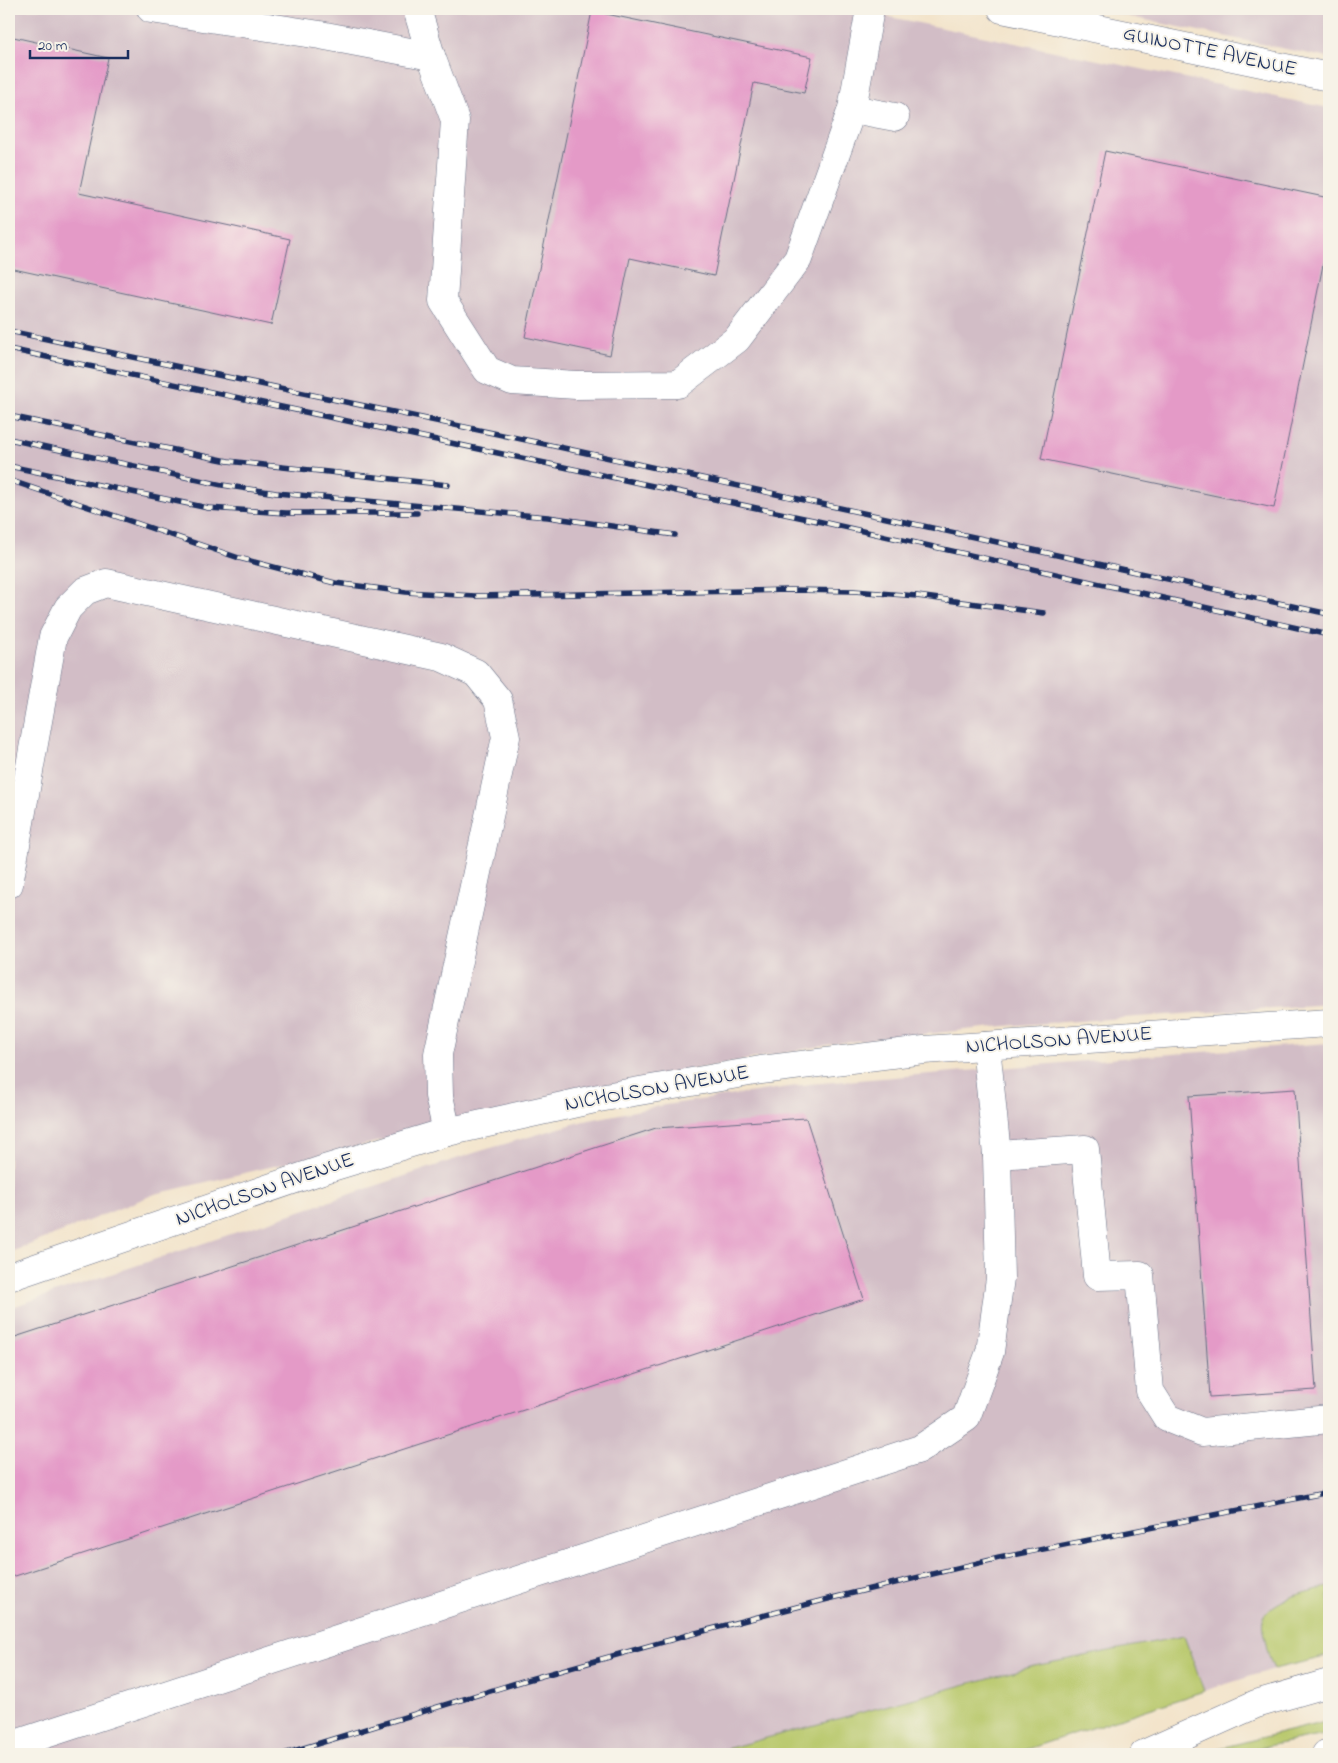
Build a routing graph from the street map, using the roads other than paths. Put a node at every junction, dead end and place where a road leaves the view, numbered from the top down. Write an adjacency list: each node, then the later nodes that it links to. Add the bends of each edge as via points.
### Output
1 (151, 9): 5 (street)
2 (417, 9): 5 (street)
3 (870, 9): 7 (street)
4 (1002, 9): 6 (street, GUINOTTE AVENUE)
5 (430, 56): 7 (street, via 456,120 443,301 487,370 512,381 576,385 678,384 737,338 798,259)
6 (1329, 77)
7 (852, 109): 8 (street)
8 (895, 117)
9 (9, 884): 12 (street, via 53,637 68,608 85,591 106,583 441,657 476,673 498,700 506,737 438,1054 440,1096)
10 (1329, 1023): 11 (street, NICHOLSON AVENUE)
11 (986, 1046): 12 (street, NICHOLSON AVENUE, via 924,1050 761,1070 599,1098); 13 (street)
12 (447, 1132): 14 (street, NICHOLSON AVENUE, via 324,1169)
13 (997, 1155): 15 (street, via 1085,1149 1097,1276 1140,1275 1150,1391 1167,1418 1202,1432); 17 (street, via 1000,1278 990,1352 966,1418 920,1449)
14 (9, 1277)
15 (1329, 1419)
16 (1329, 1684): 18 (street, via 1256,1704)
17 (9, 1746)
18 (1144, 1754)

